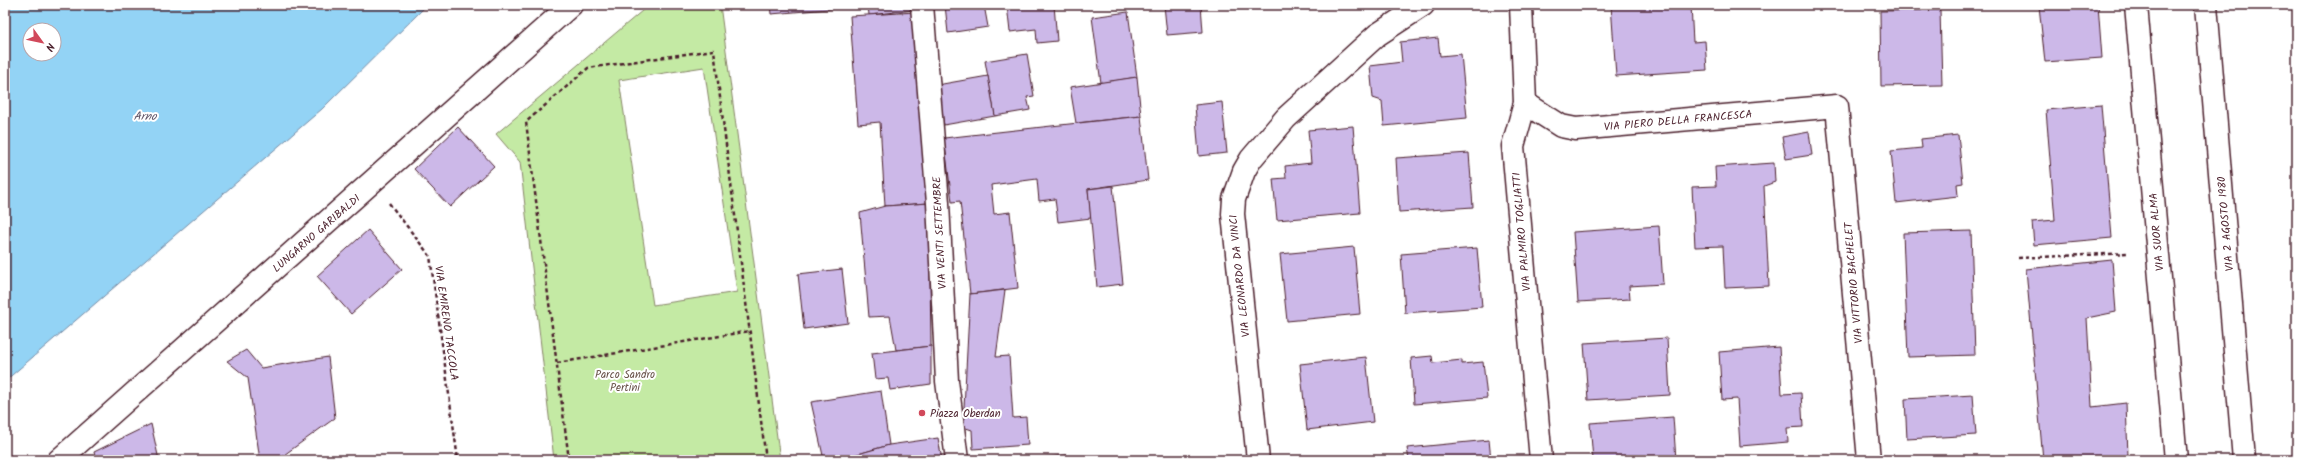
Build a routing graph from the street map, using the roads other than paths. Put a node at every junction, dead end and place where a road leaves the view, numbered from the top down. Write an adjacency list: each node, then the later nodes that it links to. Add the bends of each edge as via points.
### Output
1 (571, 5): 9 (street, LUNGARNO GARIBALDI)
2 (922, 5): 12 (street, VIA VENTI SETTEMBRE, via 938,203 947,381)
3 (1423, 5): 13 (street, VIA LEONARDO DA VINCI, via 1377,35 1286,118 1251,159 1239,184 1233,214)
4 (1521, 5): 7 (street, VIA PALMIRO TOGLIATTI)
5 (2136, 5): 16 (street, VIA SUOR ALMA)
6 (2206, 5): 10 (street, VIA 2 AGOSTO 1980)
7 (1525, 103): 8 (street, VIA PIERO DELLA FRANCESCA, via 1561,126 1576,129); 14 (street, VIA PALMIRO TOGLIATTI, via 1513,146)
8 (1837, 106): 15 (street, VIA VITTORIO BACHELET)
9 (79, 452): 11 (street, LUNGARNO GARIBALDI)
10 (2246, 455)
11 (59, 460)
12 (957, 460)
13 (1258, 460)
14 (1542, 460)
15 (1869, 460)
16 (2176, 460)

